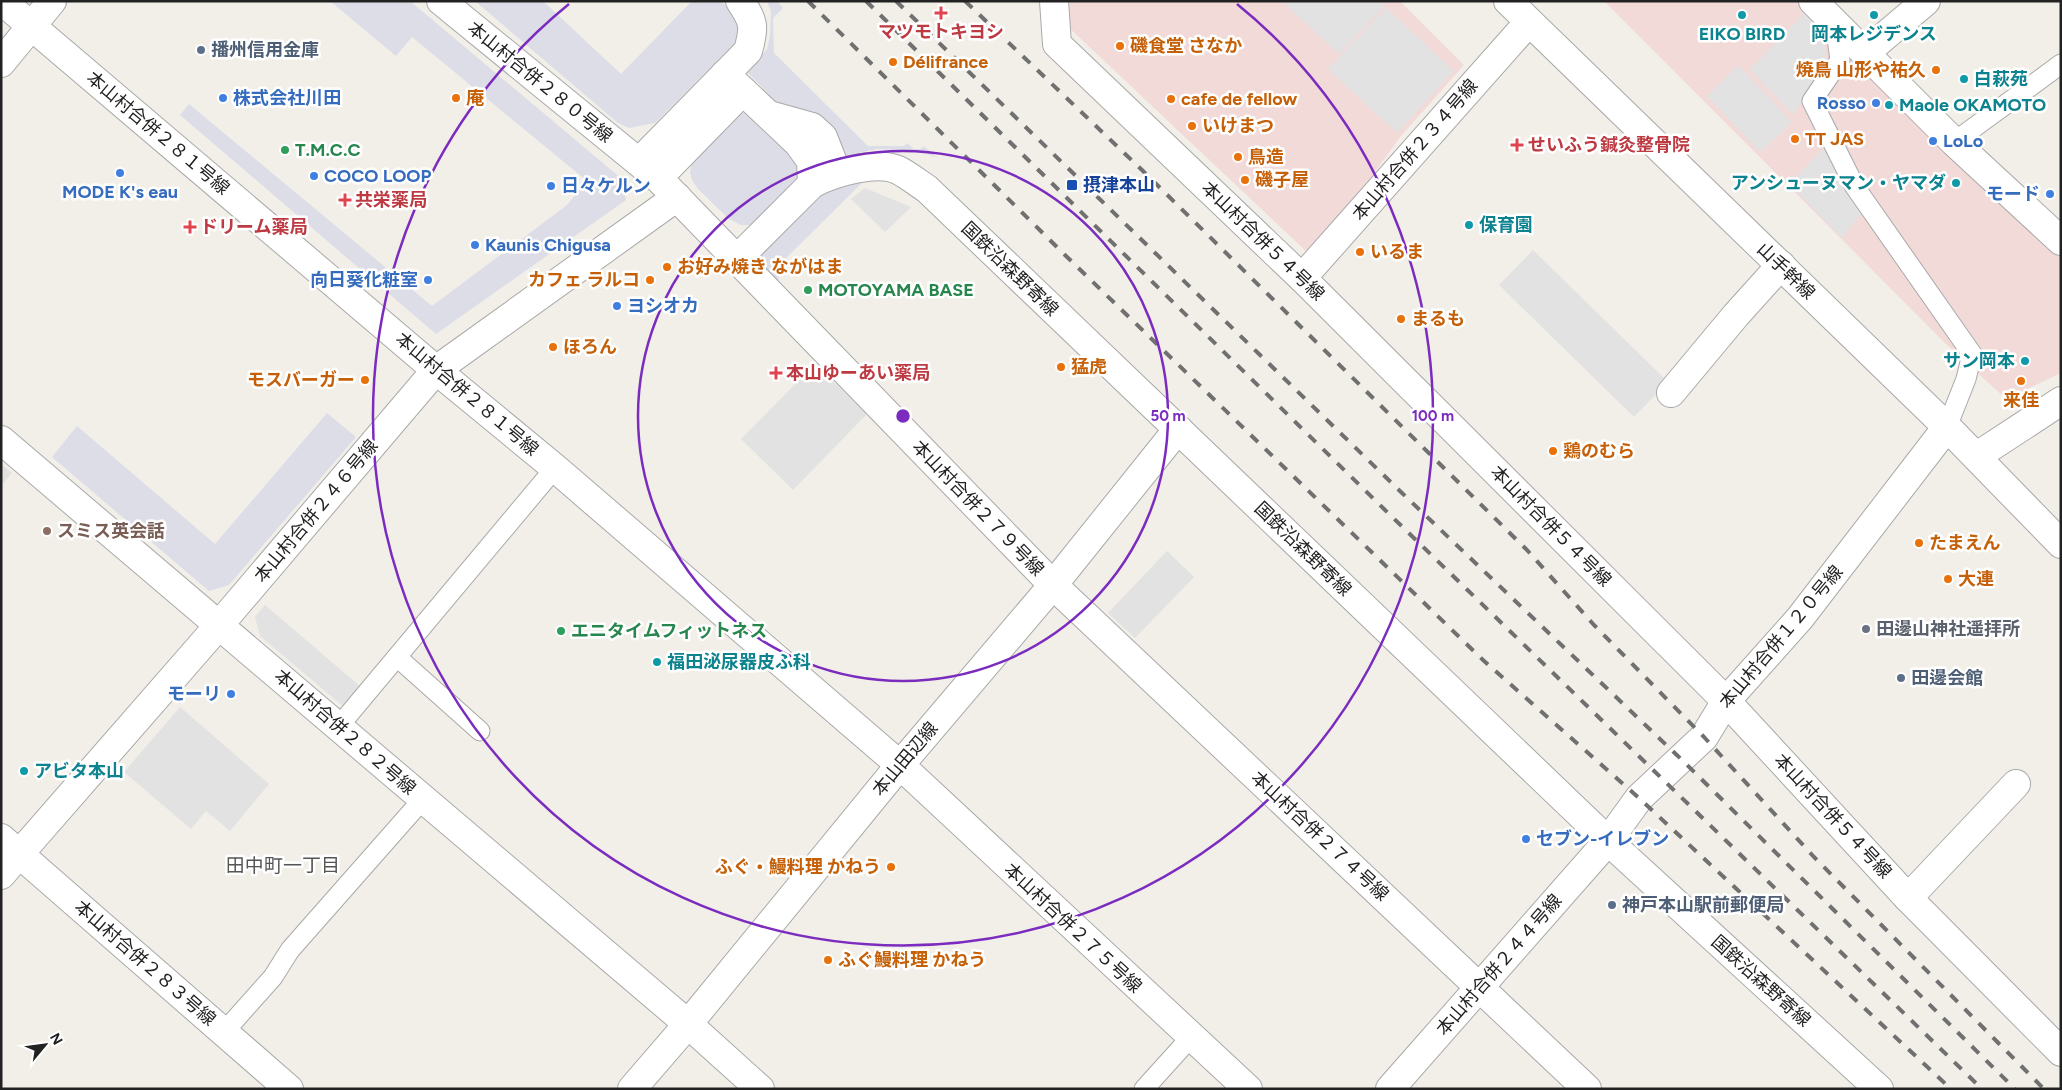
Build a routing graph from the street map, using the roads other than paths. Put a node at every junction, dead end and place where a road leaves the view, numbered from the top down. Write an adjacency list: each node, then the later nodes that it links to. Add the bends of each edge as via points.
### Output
1 (2, 1): 10 (street, 本山村合併２８１号線)
2 (52, 1): 10 (street)
3 (441, 1): 17 (street, 本山村合併２８０号線)
4 (740, 1): 14 (street, via 752,18 753,35)
5 (1054, 1): 24 (street, 本山村合併５４号線, via 1057,44)
6 (1508, 1): 9 (street, 山手幹線)
7 (1812, 1): 11 (street, via 1835,24)
8 (1926, 1): 11 (street)
9 (1528, 22): 23 (street, 山手幹線); 24 (street, 本山村合併２３４号線)
10 (32, 26): 12 (street); 25 (street, 本山村合併２８１号線)
11 (1852, 57): 16 (street); 28 (lane, via 1812,101 1855,187 1972,354)
12 (1, 63)
13 (2061, 64): 16 (lane)
14 (730, 80): 15 (street); 17 (street)
15 (768, 115): 18 (street, via 812,127 823,137); 19 (street, via 798,143 811,161)
16 (1954, 142): 21 (street)
17 (649, 170): 20 (street, 本山村合併２８０号線)
18 (837, 173): 19 (street, 国鉄沿森野寄線); 29 (street, 国鉄沿森野寄線, via 876,167 897,170 927,189)
19 (812, 184): 22 (street)
20 (677, 198): 22 (street, 本山村合併２７９号線); 25 (street, 本山村合併２４６号線)
21 (2061, 241)
22 (736, 260): 34 (street, 本山村合併２７９号線)
23 (1780, 265): 26 (street); 28 (street, 山手幹線)
24 (1302, 278): 37 (street, 本山村合併５４号線)
25 (436, 370): 32 (street, 本山村合併２８１号線); 35 (street, 本山村合併２４６号線)
26 (1672, 393)
27 (2061, 401): 31 (street)
28 (1947, 427): 31 (street, 山手幹線); 37 (street, 本山村合併１２０号線, via 1800,618)
29 (1178, 429): 34 (street, 本山田辺線); 43 (street, 国鉄沿森野寄線)
30 (1, 440): 35 (street, 本山村合併２８２号線)
31 (1977, 456): 33 (street, 山手幹線)
32 (556, 468): 36 (lane); 40 (street, 本山村合併２８１号線)
33 (2061, 544)
34 (1053, 585): 40 (street, 本山田辺線); 47 (street, 本山村合併２７４号線)
35 (220, 624): 38 (street, 本山村合併２８２号線); 44 (street, 本山村合併２４６号線)
36 (397, 657): 38 (lane); 39 (lane)
37 (1726, 701): 43 (street, 本山村合併１２０号線, via 1704,737 1639,798); 46 (street, 本山村合併５４号線)
38 (339, 726): 42 (street, 本山村合併２８２号線)
39 (480, 731)
40 (900, 766): 48 (street, 本山田辺線); 50 (street, 本山村合併２７５号線)
41 (2016, 784): 46 (street)
42 (423, 798): 48 (street, 本山村合併２８２号線); 49 (lane, via 290,950 273,977)
43 (1608, 841): 47 (street, 本山村合併２４４号線); 59 (street, 国鉄沿森野寄線)
44 (10, 846): 45 (street, 本山村合併２４６号線); 49 (street, 本山村合併２８３号線)
45 (1, 875)
46 (1908, 898): 51 (street, 本山村合併５４号線)
47 (1480, 986): 57 (street, 本山村合併２４４号線); 58 (street, 本山村合併２７４号線)
48 (688, 1024): 53 (street, 本山田辺線); 54 (street, 本山村合併２８２号線)
49 (224, 1032): 52 (street, 本山村合併２８３号線)
50 (1191, 1037): 55 (lane); 56 (street, 本山村合併２７５号線)
51 (2061, 1052)
52 (289, 1089)
53 (632, 1089)
54 (760, 1089)
55 (1144, 1089)
56 (1248, 1089)
57 (1390, 1089)
58 (1587, 1089)
59 (1879, 1089)

